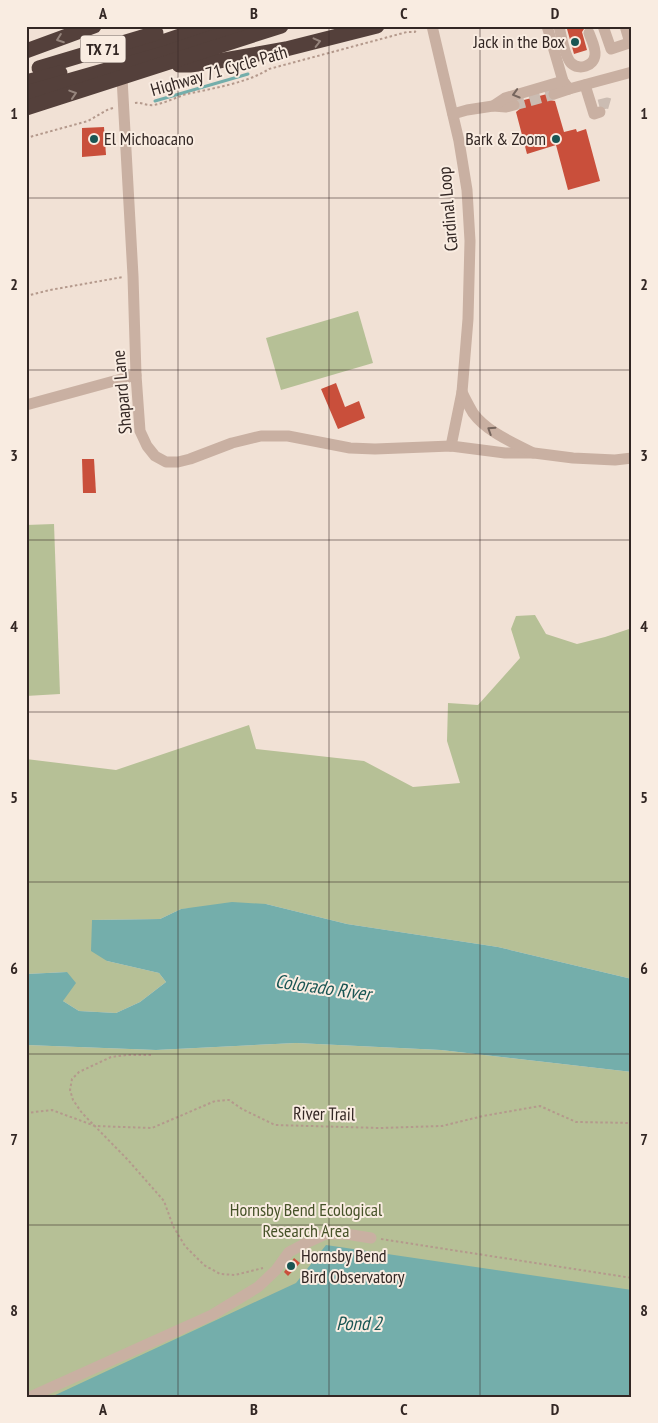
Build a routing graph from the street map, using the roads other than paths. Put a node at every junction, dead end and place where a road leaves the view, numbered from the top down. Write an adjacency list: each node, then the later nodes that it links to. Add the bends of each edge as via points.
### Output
1 (94, 26): 15 (highway, one-way to 15)
2 (178, 26): 18 (highway, TX 71)
3 (209, 26): 21 (highway)
4 (248, 26): 24 (highway)
5 (281, 26): 17 (highway, TX 71)
6 (377, 26): 17 (highway, one-way to 6, via 190,65 286,49)
7 (432, 26): 30 (street, Cardinal Loop)
8 (547, 26): 22 (street)
9 (559, 26): 16 (street, via 572,64 583,68)
10 (603, 26): 14 (street)
11 (625, 26): 13 (street)
12 (589, 33): 16 (street, via 596,52)
13 (631, 42): 14 (street)
14 (610, 48): 16 (street)
15 (26, 51)
16 (594, 61)
17 (165, 64): 20 (highway, TX 71)
18 (26, 72)
19 (632, 72): 23 (street)
20 (122, 78): 28 (highway, TX 71, one-way to 20); 31 (street, Shapard Lane)
21 (26, 82)
22 (566, 85): 23 (street); 25 (street); 27 (street, one-way to 27, via 505,98)
23 (585, 85): 29 (street)
24 (26, 93)
25 (554, 94)
26 (514, 105): 27 (street)
27 (493, 106): 30 (street)
28 (26, 108)
29 (596, 109)
30 (453, 114): 32 (street, Cardinal Loop, via 467,190 470,241)
31 (136, 375): 33 (street); 34 (street, Shapard Lane, via 140,432 155,456 166,462 178,462 232,442 261,436 288,436 350,448)
32 (462, 392): 34 (street, Cardinal Loop); 35 (street, one-way to 32, via 483,424)
33 (26, 405)
34 (451, 446): 35 (street)
35 (534, 453): 36 (street, via 573,458)
36 (632, 458)
37 (371, 1238): 38 (street, via 326,1234 289,1252 258,1288 212,1314)
38 (30, 1397)

